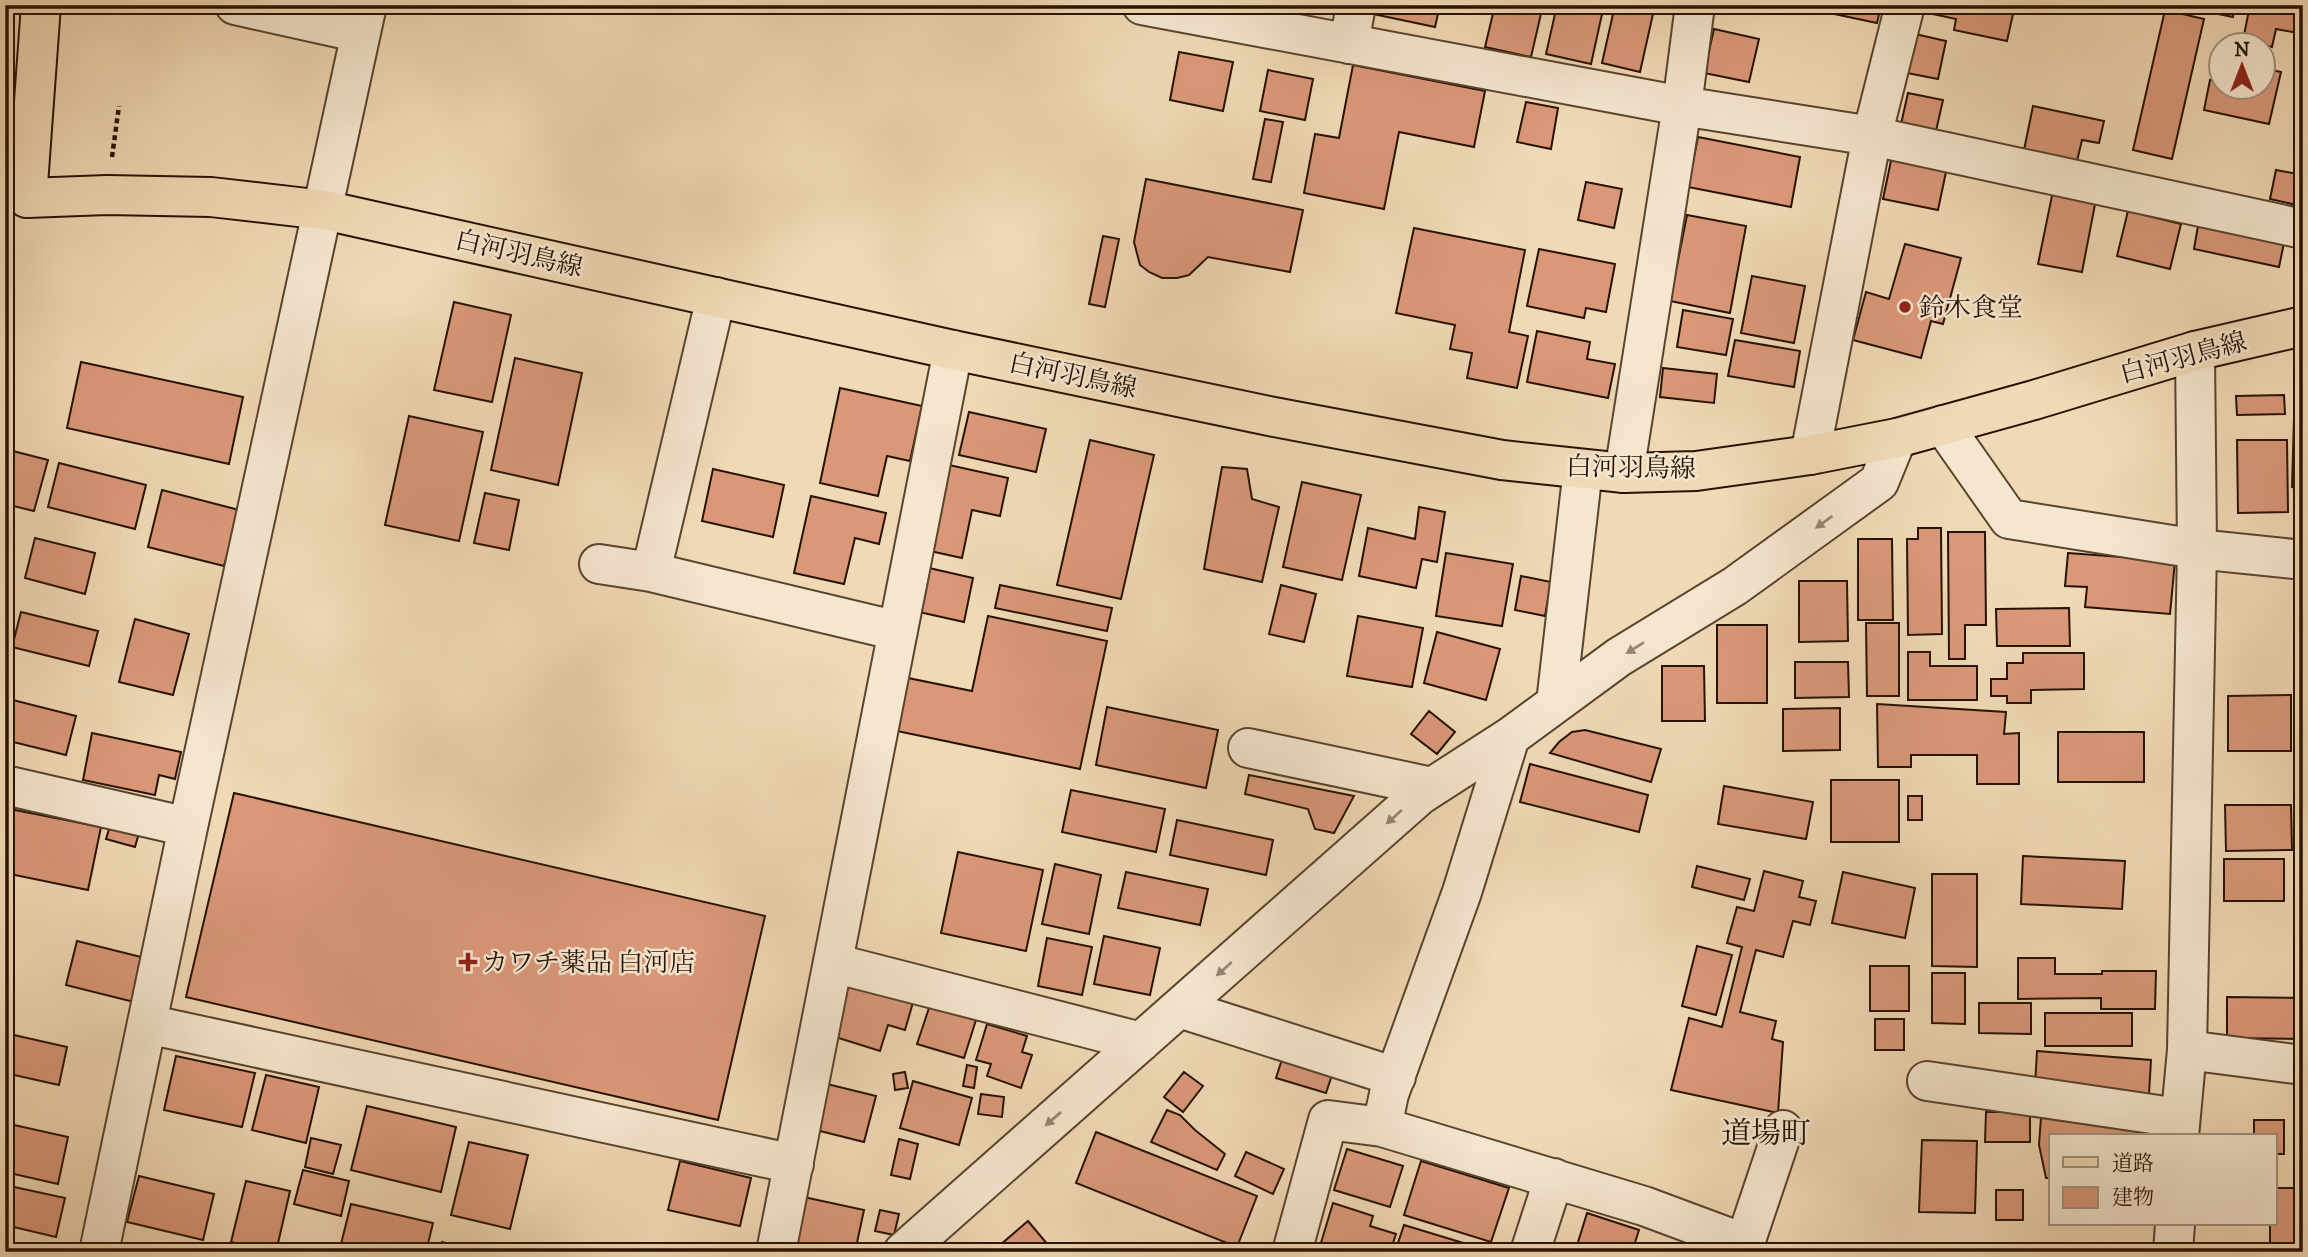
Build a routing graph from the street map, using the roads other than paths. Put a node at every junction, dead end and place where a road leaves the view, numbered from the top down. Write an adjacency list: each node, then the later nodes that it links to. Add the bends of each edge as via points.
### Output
1 (41, 5): 11 (main road, 白河羽鳥線)
2 (234, 5): 7 (street)
3 (1143, 5): 8 (street)
4 (1356, 5): 8 (street)
5 (1695, 5): 9 (street)
6 (1905, 5): 10 (street)
7 (364, 19): 12 (street)
8 (1349, 44): 9 (street)
9 (1682, 106): 10 (street); 22 (street)
10 (1872, 136): 13 (street); 20 (street)
11 (13, 191): 12 (main road, 白河羽鳥線, via 211,197)
12 (324, 209): 14 (main road, 白河羽鳥線); 33 (street)
13 (2303, 229)
14 (716, 297): 16 (main road, 白河羽鳥線); 26 (street)
15 (2303, 326): 17 (main road, 白河羽鳥線)
16 (953, 350): 21 (main road, 白河羽鳥線, via 1269,416 1502,460); 27 (street)
17 (2195, 351): 18 (main road, 白河羽鳥線); 23 (street)
18 (1943, 425): 19 (main road, 白河羽鳥線); 23 (street, via 2009,519)
19 (1897, 438): 20 (main road, 白河羽鳥線); 28 (street, one-way to 28, via 1880,482 1735,586 1619,657)
20 (1810, 455): 22 (main road, 白河羽鳥線, via 1696,471)
21 (1583, 469): 22 (main road, 白河羽鳥線); 28 (street)
22 (1624, 472)
23 (2197, 549): 24 (street); 38 (street)
24 (2303, 560)
25 (599, 564): 26 (street)
26 (651, 572): 27 (street)
27 (898, 631): 34 (street)
28 (1556, 703): 29 (street)
29 (1510, 737): 32 (street); 40 (street, via 1462,892)
30 (1248, 748): 32 (street)
31 (5, 785): 33 (street)
32 (1432, 787): 35 (street, one-way to 35)
33 (188, 827): 36 (street)
34 (833, 963): 37 (street); 45 (street)
35 (1179, 1008): 37 (street); 40 (street)
36 (147, 1024): 45 (street); 49 (street)
37 (1141, 1042): 51 (street, one-way to 51)
38 (2187, 1050): 39 (street); 43 (street)
39 (2303, 1065)
40 (1396, 1077): 42 (street)
41 (1927, 1081): 43 (street)
42 (1382, 1127): 46 (street); 52 (street, via 1328,1121)
43 (2179, 1127)
44 (1783, 1130): 48 (street)
45 (794, 1164): 50 (street)
46 (1554, 1178): 48 (street, via 1730,1238); 53 (street)
47 (2175, 1226): 54 (street)
48 (1744, 1251)
49 (99, 1252)
50 (776, 1252)
51 (903, 1252)
52 (1292, 1252)
53 (1530, 1252)
54 (2174, 1252)

